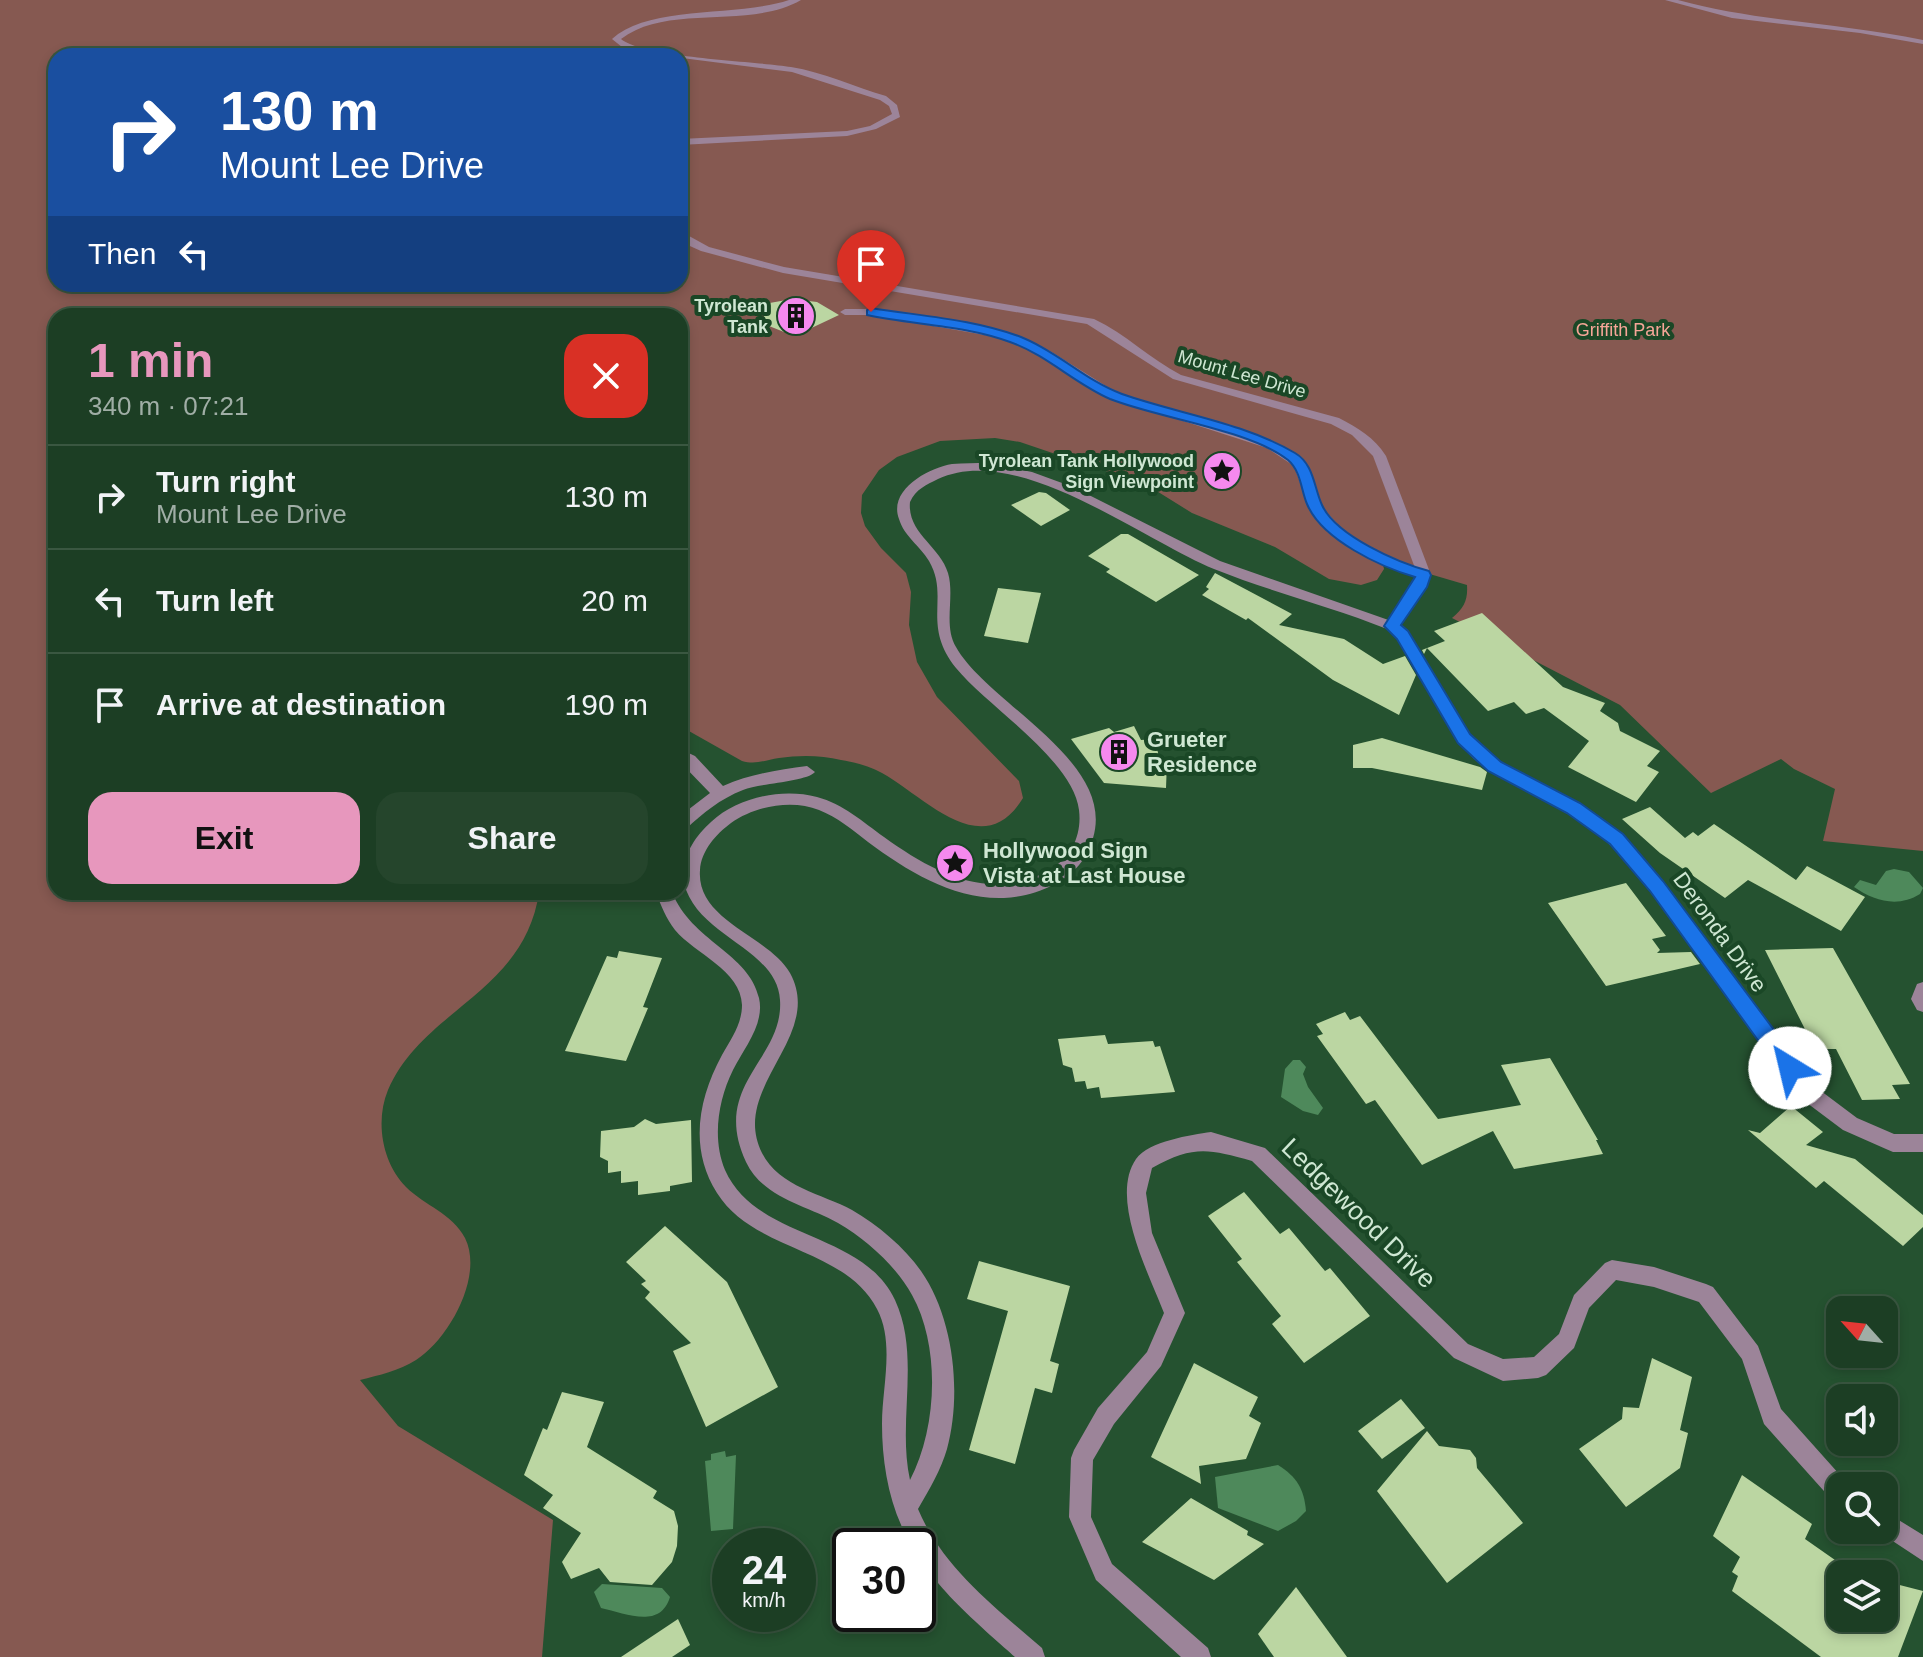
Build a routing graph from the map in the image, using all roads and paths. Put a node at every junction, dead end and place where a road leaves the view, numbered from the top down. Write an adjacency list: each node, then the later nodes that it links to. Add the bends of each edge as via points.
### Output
1 (797, 0): 4 (street, via 725,16 643,23 616,39)
2 (1669, 0): 3 (street, via 1707,11 1827,24)
3 (1923, 42)
4 (627, 48)
5 (688, 57): 6 (street, via 793,70 876,95 897,110 884,122 837,136)
6 (688, 142)
7 (688, 241): 9 (street, Mount Lee Drive, via 783,270 1090,321 1174,375 1285,405 1352,430 1380,456)
8 (845, 312): 9 (street, via 1006,336 1046,353 1113,395 1271,445 1301,466 1315,506 1336,528 1389,565)
9 (1424, 575): 10 (street)
10 (1392, 626): 18 (street, Deronda Drive, via 1403,635 1478,754 1597,823 1636,860 1810,1094 1850,1124 1879,1137 1893,1143); 20 (street, via 1216,565 1093,501 1041,482 992,468 939,472 912,488 903,510 941,570 946,644 1042,740 1081,789 1087,806 1085,840 1073,865 1034,889 956,887 933,878 851,819 802,799 753,804 721,822 699,846 691,870 701,905 778,969 790,996 788,1018 746,1102 745,1128 754,1159 769,1179 849,1219 883,1246 916,1280 937,1334 942,1412 935,1451)
11 (688, 759): 13 (street)
12 (807, 772): 13 (street, via 769,776)
13 (719, 792): 14 (street)
14 (688, 817)
15 (667, 900): 20 (street, via 675,921 741,977 750,995 744,1038 715,1089 708,1115 714,1167 726,1190 765,1225 863,1275 893,1320 893,1464)
16 (1923, 989): 17 (street)
17 (1923, 1005)
18 (1923, 1143)
19 (1826, 1479): 24 (street, Ledgewood Drive, via 1772,1416 1751,1353 1706,1294 1612,1270 1581,1302 1567,1341 1538,1367 1503,1370 1461,1351 1258,1154 1211,1141 1175,1146 1144,1163 1136,1193 1142,1233 1175,1313 1154,1359 1106,1416 1082,1458 1080,1517 1104,1572)
20 (907, 1507): 23 (street, via 920,1543 948,1580)
21 (1898, 1532): 22 (street)
22 (1923, 1549)
23 (1033, 1657)
24 (1199, 1657)

